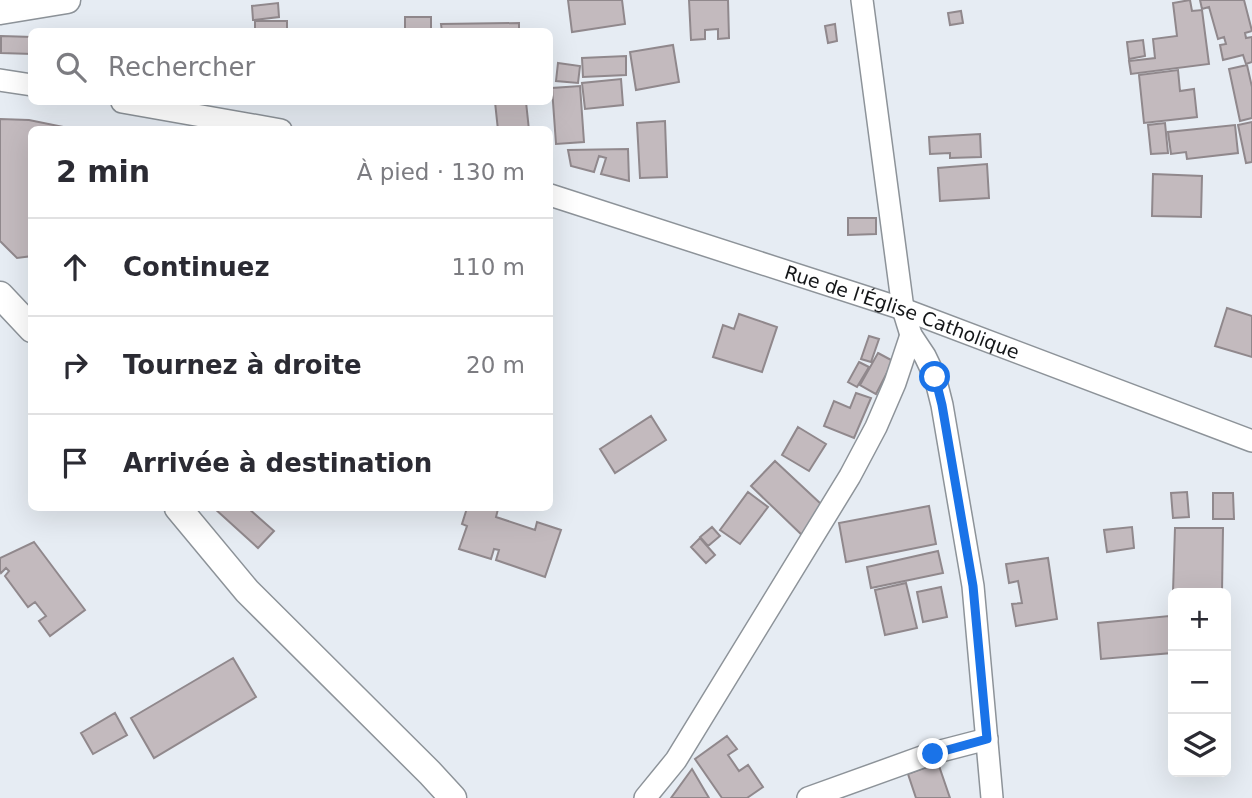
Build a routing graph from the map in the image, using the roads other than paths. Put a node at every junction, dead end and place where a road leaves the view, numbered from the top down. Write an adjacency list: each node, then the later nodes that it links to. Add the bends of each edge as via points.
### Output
1 (67, 0): 3 (street)
2 (862, 0): 10 (street)
3 (0, 11)
4 (0, 80): 5 (street)
5 (28, 85)
6 (139, 105): 7 (street)
7 (258, 126)
8 (553, 196): 10 (street, Rue de l'Église Catholique)
9 (0, 295): 11 (street)
10 (903, 309): 12 (street); 13 (street, Rue de l'Église Catholique)
11 (28, 326)
12 (911, 335): 15 (street, via 935,377 942,405 973,586); 17 (street, via 876,427 850,475 676,760)
13 (1252, 441)
14 (180, 511): 16 (street, via 247,591)
15 (987, 739): 18 (street); 19 (street)
16 (453, 798)
17 (645, 798)
18 (808, 798)
19 (992, 798)

